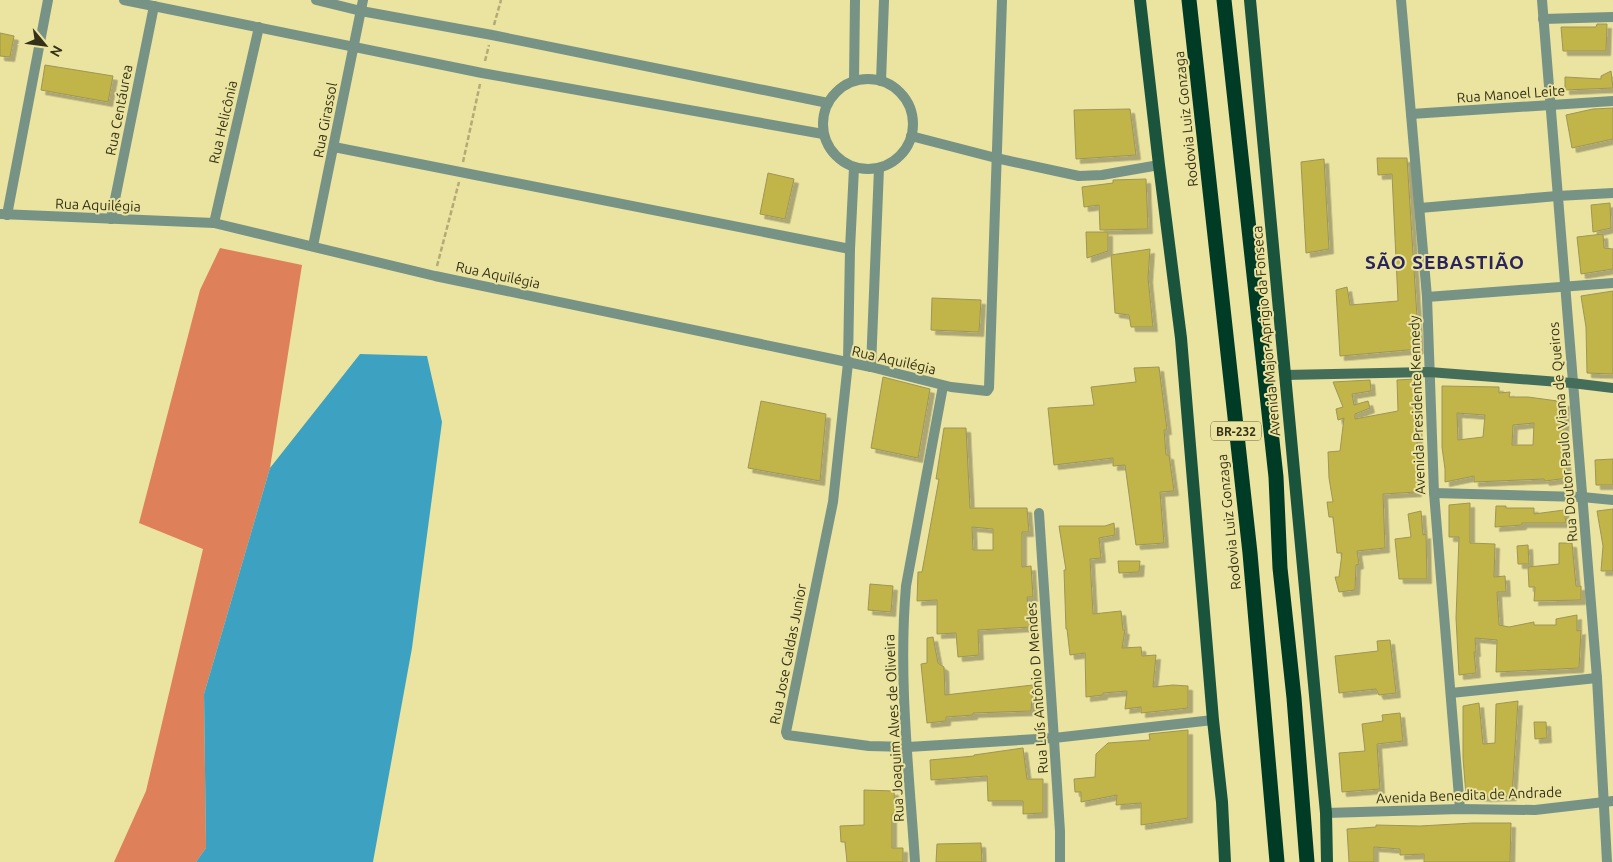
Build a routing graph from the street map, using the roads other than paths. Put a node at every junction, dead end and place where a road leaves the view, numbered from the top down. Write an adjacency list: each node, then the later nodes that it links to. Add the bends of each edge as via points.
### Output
1 (48, 0): 35 (street)
2 (124, 0): 14 (street)
3 (316, 0): 13 (street)
4 (855, 0): 19 (street)
5 (884, 0): 20 (street)
6 (1002, 0): 28 (street)
7 (1140, 0): 29 (main road)
8 (1189, 0): 65 (highway, Rodovia Luiz Gonzaga / BR-232, via 1250,553)
9 (1224, 0): 66 (highway, BR-232, via 1276,476 1280,568)
10 (1250, 0): 46 (main road, Avenida Major Aprigio da Fonseca)
11 (1401, 0): 24 (street, Avenida Presidente Kennedy)
12 (1542, 0): 16 (street, Rua Doutor Paulo Viana de Queiros)
13 (362, 5): 18 (street, Rua Girassol); 22 (street)
14 (154, 6): 17 (street); 36 (street, Rua Centáurea)
15 (1613, 17): 16 (street)
16 (1543, 20): 23 (street, Rua Doutor Paulo Viana de Queiros)
17 (259, 27): 18 (street); 37 (street, Rua Helicônia)
18 (354, 47): 25 (street); 27 (street, Rua Girassol)
19 (854, 81): 20 (street); 22 (street, via 835,93)
20 (881, 81): 26 (street, via 904,97 913,123)
21 (1613, 101): 23 (street, Rua Manoel Leite)
22 (828, 103): 25 (street, via 822,123)
23 (1549, 106): 24 (street, Rua Manoel Leite); 33 (street, Rua Doutor Paulo Viana de Queiros)
24 (1411, 114): 34 (street, Avenida Presidente Kennedy)
25 (823, 134): 30 (street, via 834,155)
26 (911, 136): 28 (street); 31 (street, via 893,162)
27 (334, 146): 38 (street, Rua Girassol); 39 (street)
28 (996, 158): 29 (street, via 1089,177); 48 (street, Rua Aquilégia, via 989,388 986,391)
29 (1158, 165): 56 (main road, via 1181,338)
30 (854, 168): 31 (street); 39 (street)
31 (879, 168): 44 (street)
32 (1613, 193): 33 (street)
33 (1557, 196): 34 (street); 41 (street, Rua Doutor Paulo Viana de Queiros)
34 (1420, 208): 42 (street, Avenida Presidente Kennedy)
35 (3, 215): 36 (street, Rua Aquilégia)
36 (111, 219): 37 (street, Rua Aquilégia)
37 (214, 223): 38 (street, Rua Aquilégia)
38 (314, 246): 43 (street, Rua Aquilégia, via 435,276)
39 (850, 249): 43 (street)
40 (1613, 283): 41 (street)
41 (1566, 286): 42 (street); 47 (street, Rua Doutor Paulo Viana de Queiros)
42 (1427, 297): 45 (street, Avenida Presidente Kennedy)
43 (848, 363): 44 (street, Rua Aquilégia); 58 (street, Rua Jose Caldas Junior, via 833,502 786,734 869,746)
44 (871, 367): 48 (street, Rua Aquilégia)
45 (1429, 372): 46 (main road); 47 (main road); 50 (street, Avenida Presidente Kennedy)
46 (1285, 375): 61 (main road, Avenida Major Aprigio da Fonseca)
47 (1572, 383): 49 (main road); 51 (street, Rua Doutor Paulo Viana de Queiros)
48 (943, 386): 58 (street, Rua Joaquim Alves de Oliveira, via 906,586 902,654)
49 (1613, 388)
50 (1434, 493): 51 (street); 55 (street, Avenida Presidente Kennedy)
51 (1582, 497): 52 (street); 54 (street, Rua Doutor Paulo Viana de Queiros)
52 (1613, 500)
53 (1039, 513): 57 (street, Rua Luís Antônio D Mendes)
54 (1598, 678): 55 (street); 59 (street, Rua Doutor Paulo Viana de Queiros)
55 (1451, 693): 60 (street, Avenida Presidente Kennedy)
56 (1213, 720): 57 (street, Rua Jose Caldas Junior); 64 (main road)
57 (1054, 738): 58 (street, Rua Jose Caldas Junior); 63 (street, Rua Luís Antônio D Mendes)
58 (908, 747): 62 (street, Rua Joaquim Alves de Oliveira)
59 (1608, 801): 60 (street, Avenida Benedita de Andrade, via 1535,810); 68 (street, Rua Doutor Paulo Viana de Queiros)
60 (1460, 809): 61 (street, Avenida Benedita de Andrade)
61 (1326, 814): 67 (main road, Avenida Major Aprigio da Fonseca)
62 (916, 862)
63 (1060, 862)
64 (1226, 862)
65 (1277, 862)
66 (1306, 862)
67 (1327, 862)
68 (1607, 862)

